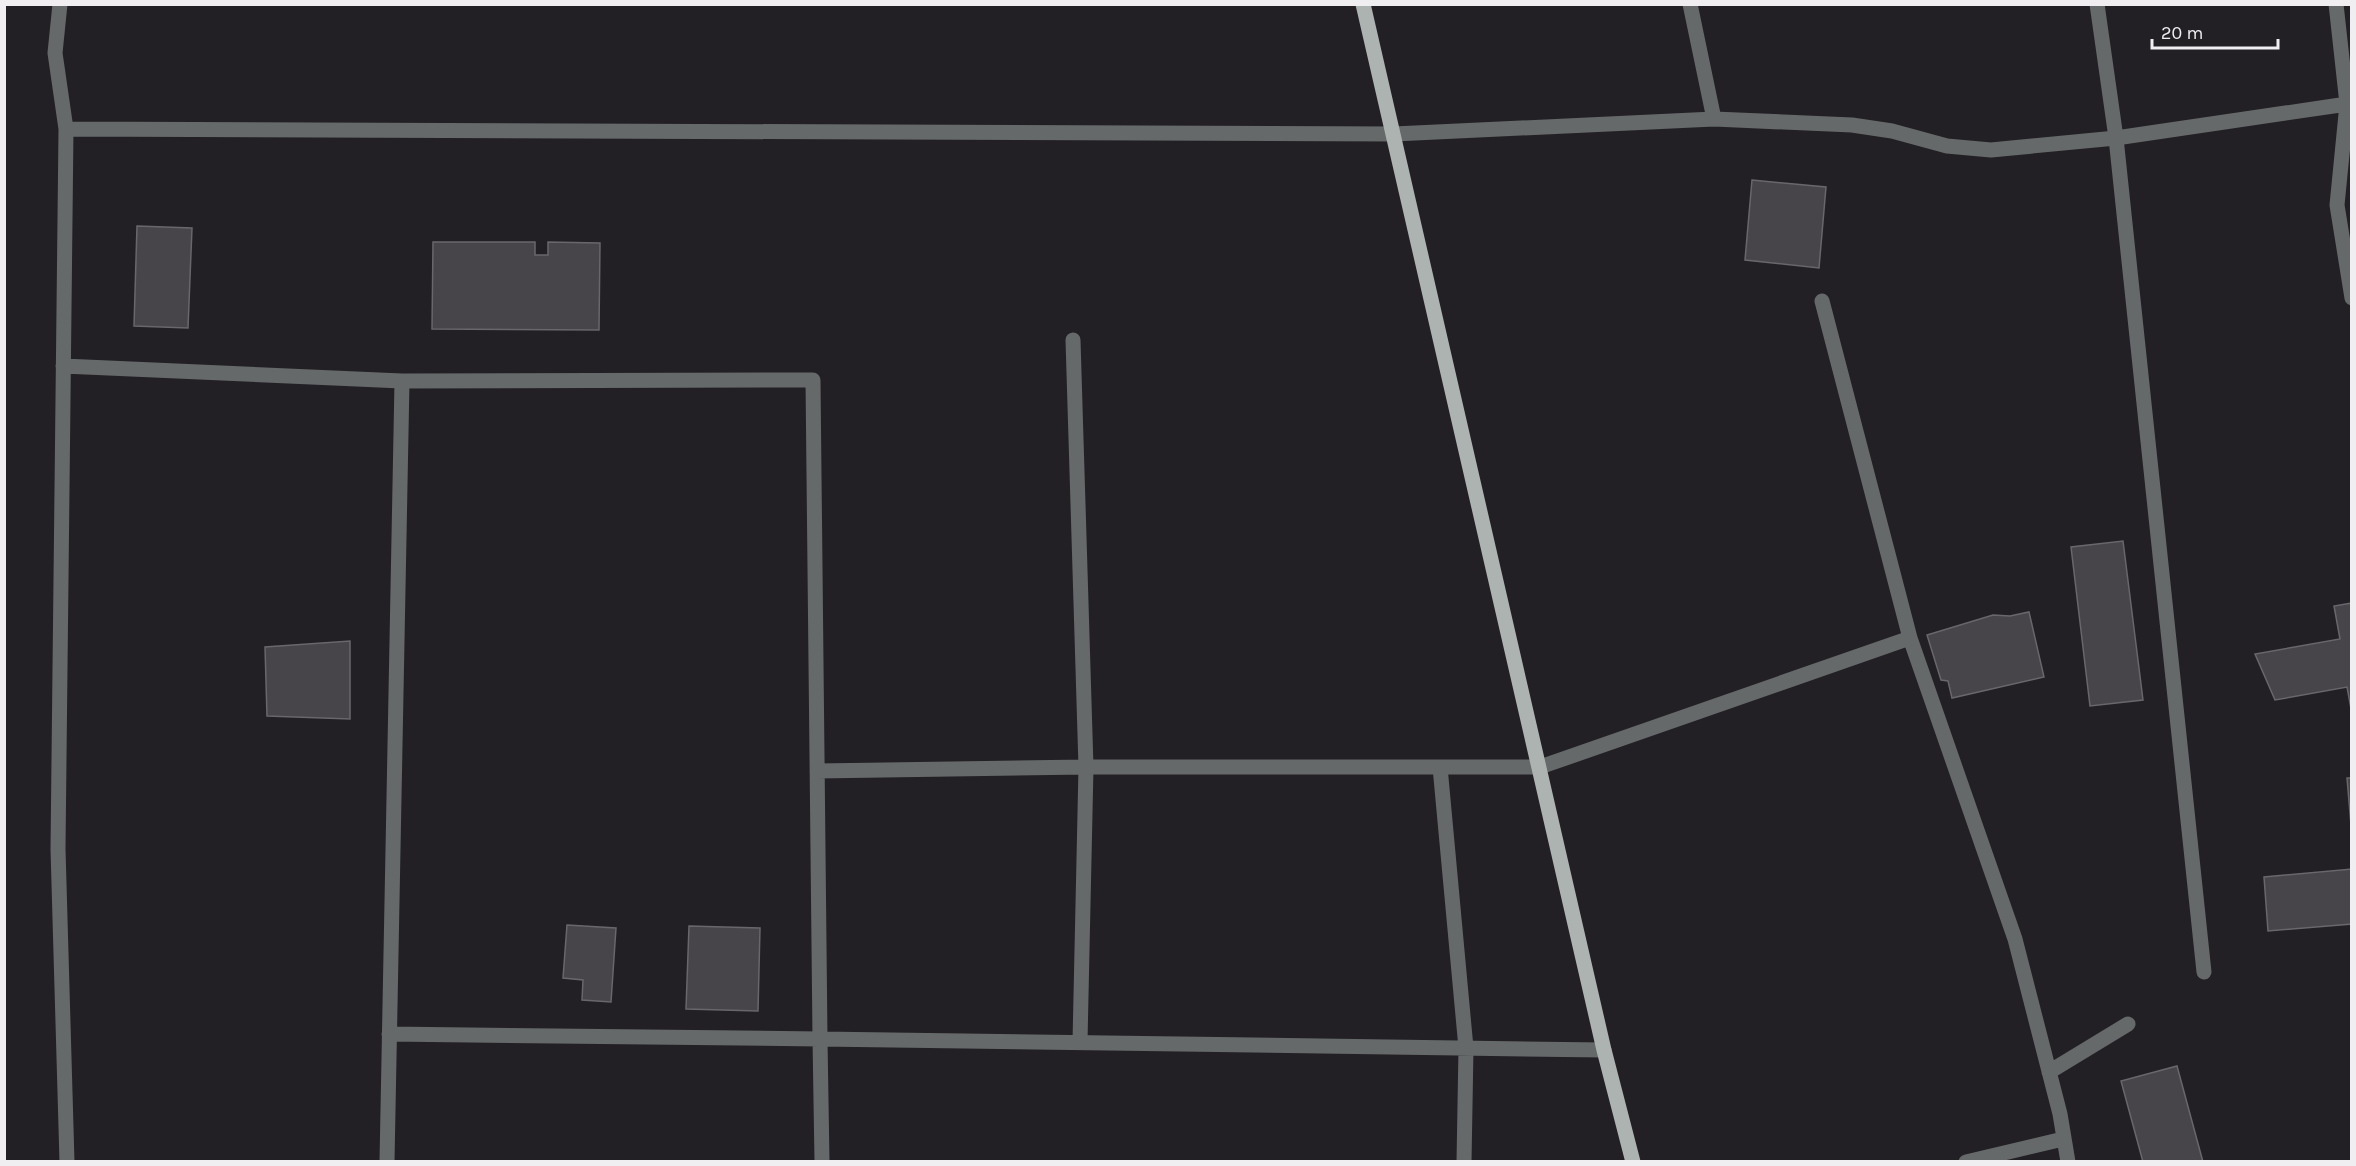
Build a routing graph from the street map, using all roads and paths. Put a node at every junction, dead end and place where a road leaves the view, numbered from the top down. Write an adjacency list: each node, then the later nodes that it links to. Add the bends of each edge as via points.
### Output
1 (60, 4): 8 (street, via 54,53)
2 (1363, 4): 9 (main road)
3 (1690, 4): 7 (street)
4 (2097, 4): 10 (street)
5 (2336, 4): 6 (street)
6 (2347, 104): 10 (street); 11 (street, via 2337,205)
7 (1714, 119): 9 (street); 10 (street, via 1852,125 1947,146 1991,150)
8 (66, 129): 9 (street); 14 (street)
9 (1394, 134): 17 (main road)
10 (2116, 138): 21 (street)
11 (2352, 298)
12 (1822, 301): 16 (street)
13 (1073, 340): 18 (street)
14 (63, 366): 15 (street); 30 (street, via 58,849)
15 (402, 381): 20 (street, via 813,380); 23 (street)
16 (1910, 638): 17 (street); 28 (street, via 2015,939)
17 (1540, 766): 19 (street); 27 (main road)
18 (1086, 767): 19 (street); 20 (street); 25 (street)
19 (1440, 767): 26 (street)
20 (817, 771): 24 (street)
21 (2204, 972)
22 (2128, 1024): 28 (street)
23 (389, 1034): 24 (street); 31 (street)
24 (820, 1039): 25 (street); 32 (street)
25 (1080, 1042): 26 (street)
26 (1466, 1048): 27 (street); 33 (street)
27 (1604, 1050): 34 (main road)
28 (2049, 1072): 29 (street)
29 (2063, 1139): 35 (street); 36 (street)
30 (67, 1161)
31 (387, 1161)
32 (822, 1161)
33 (1464, 1161)
34 (1633, 1161)
35 (1966, 1161)
36 (2068, 1161)

